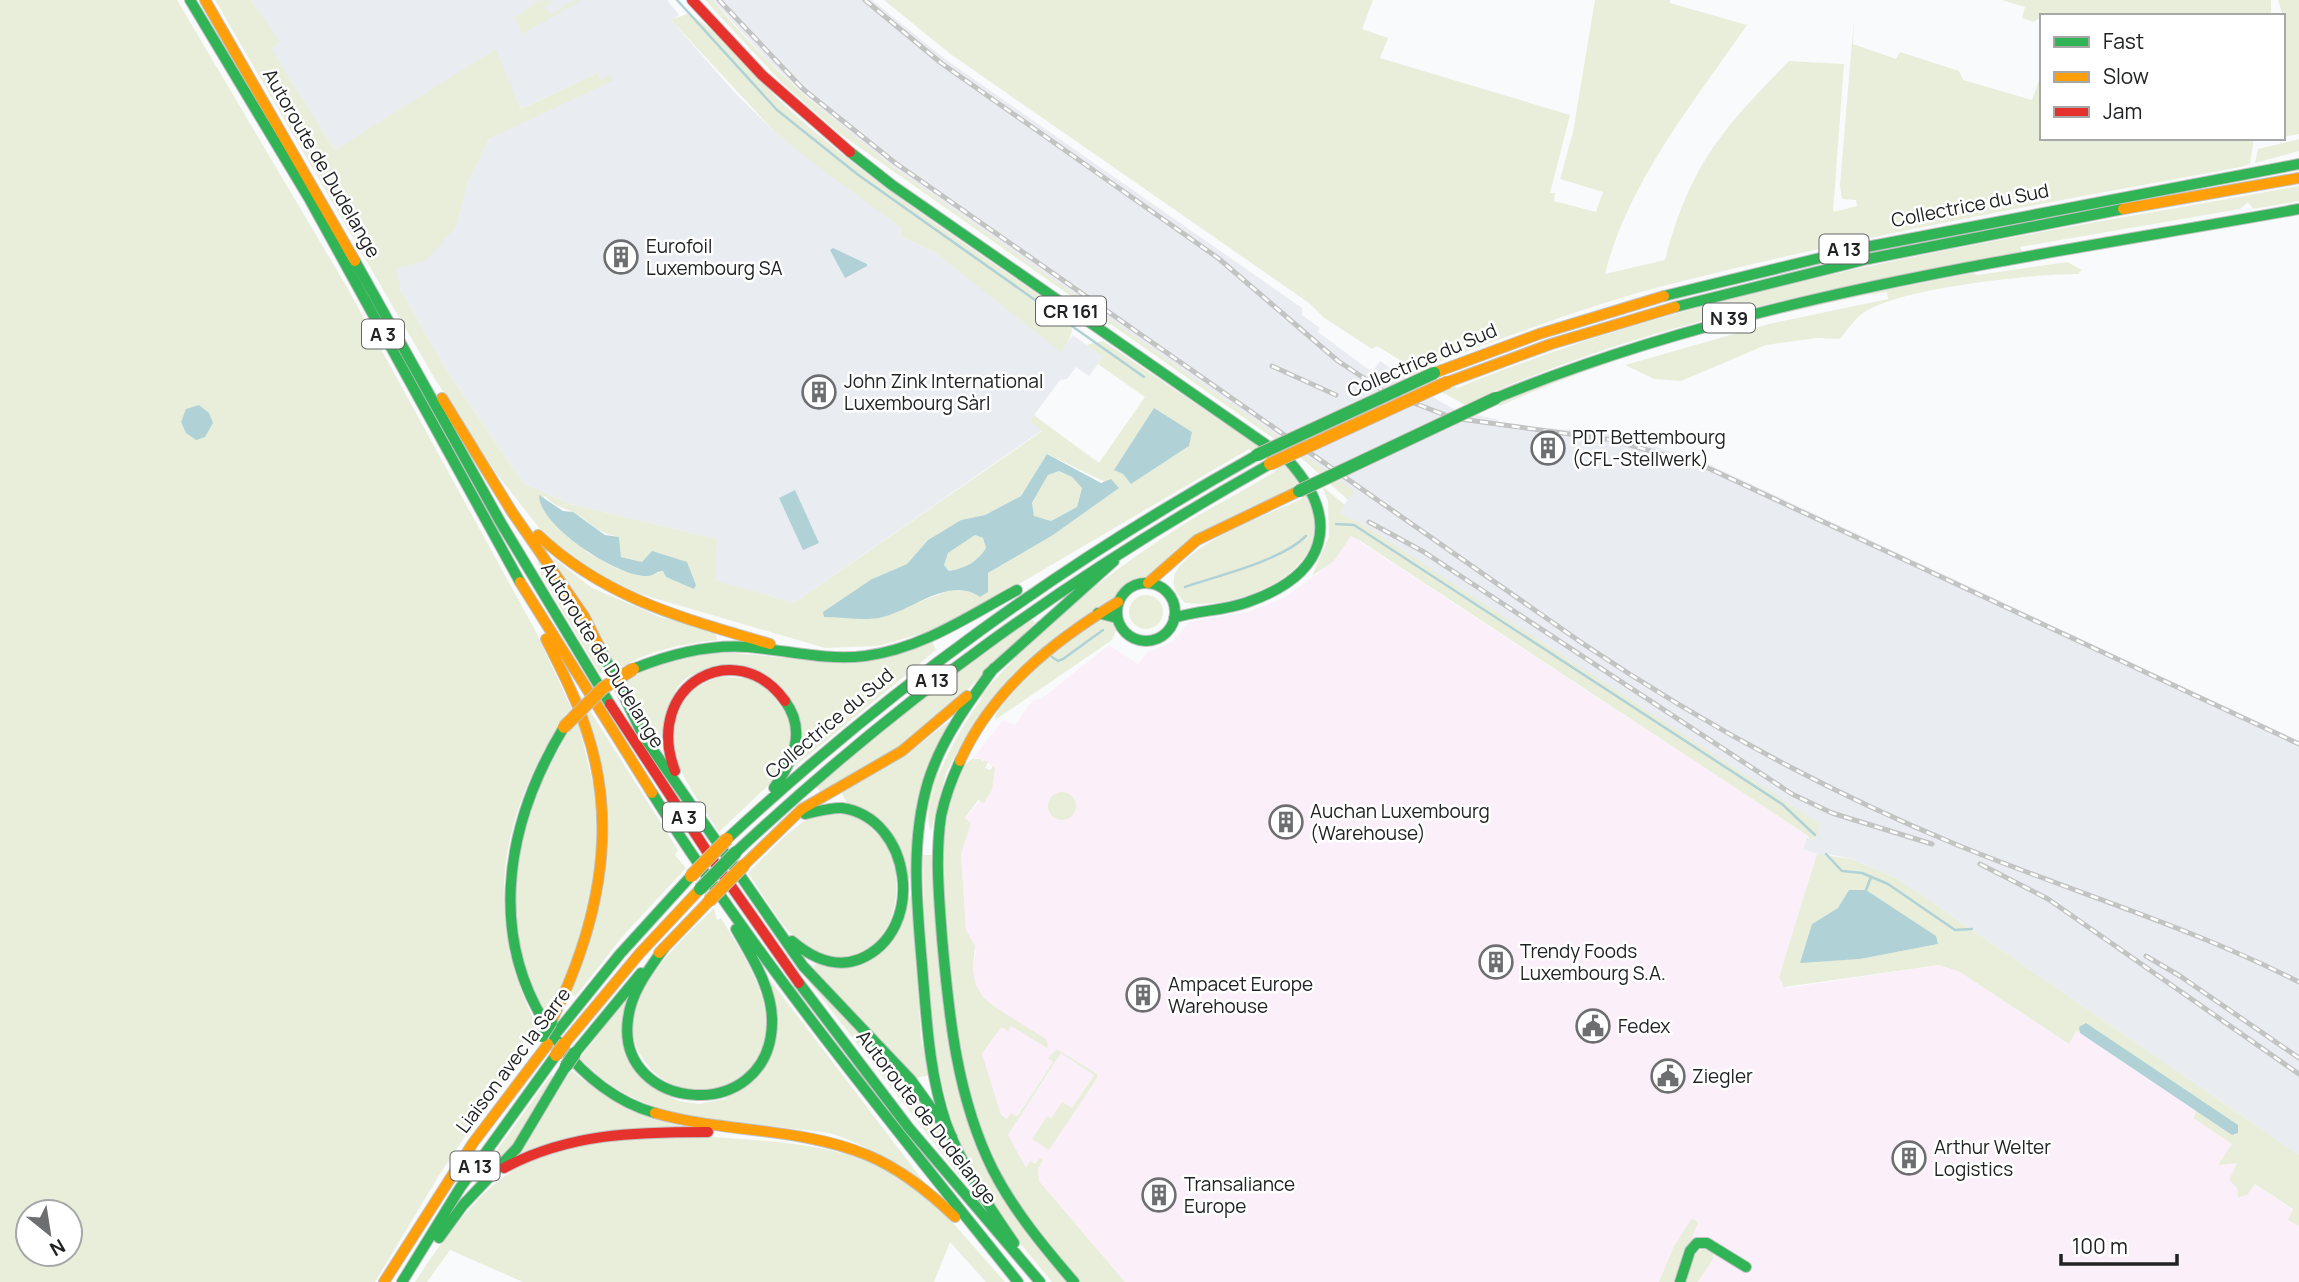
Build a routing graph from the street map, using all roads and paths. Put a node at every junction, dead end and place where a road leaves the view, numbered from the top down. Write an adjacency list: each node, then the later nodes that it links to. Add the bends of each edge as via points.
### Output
1 (190, 0): 14 (main road, Autoroute de Dudelange / A 3, via 310,200)
2 (205, 0): 8 (main road, Autoroute de Dudelange / A 3)
3 (692, 0): 17 (main road, CR 161, via 756,71 833,141 1288,460 1307,478 1321,518 1321,533 1308,563 1262,596)
4 (2299, 164): 5 (main road, Collectrice du Sud / A 13)
5 (2259, 178): 6 (main road, Collectrice du Sud / A 13); 10 (main road, Collectrice du Sud / A 13, bridge, via 2239,189 1745,286 1554,343 1448,382 1270,464); 12 (main road, Collectrice du Sud / A 13, bridge, via 2241,175 1902,237 1735,275 1548,330 1434,373 1257,455)
6 (2299, 178)
7 (2299, 209): 11 (main road, N 39, bridge, via 1866,288 1740,315 1606,354 1496,398 1299,491 1197,540)
8 (386, 313): 9 (main road, A 3); 41 (main road, Autoroute de Dudelange / A 3, via 501,524 642,755 780,958 880,1092)
9 (492, 478): 21 (main road, A 3, via 548,546 591,580 652,606); 23 (main road, A 3, via 577,604 631,714)
10 (1147, 533): 22 (main road, A 3); 28 (main road, Collectrice du Sud / A 13, bridge, via 1039,602 927,684 855,742)
11 (1172, 561): 13 (main road, N 39); 15 (main road)
12 (1072, 563): 21 (main road, A 3, via 949,629 895,650 841,657); 24 (main road, Collectrice du Sud / A 13, via 903,685)
13 (1148, 583): 15 (main road, CR 161); 16 (main road, via 1130,587)
14 (528, 596): 26 (main road, Autoroute de Dudelange / A 3); 31 (main road, A 3, via 592,746 602,816 603,862 596,913)
15 (1169, 596): 17 (main road, CR 161, via 1184,606); 20 (main road)
16 (1118, 602): 18 (main road); 19 (main road)
17 (1210, 608): 20 (main road, CR 161)
18 (1098, 613): 19 (main road, CR 161); 42 (main road, via 1044,653 985,720 947,792 938,844 948,1011 967,1108 1011,1203)
19 (1117, 618): 20 (main road, CR 161, via 1131,638 1149,641 1165,634)
20 (1174, 618)
21 (798, 652): 32 (main road, A 3, bridge, via 748,647 697,649 633,669 603,688 564,727 535,777 514,841 509,886 515,950 528,994 559,1048 623,1101 657,1115)
22 (994, 668): 25 (main road, A 13, via 923,736 823,795); 33 (main road, A 3, via 945,743 919,818 918,917 926,1018 941,1108)
23 (685, 795): 24 (main road, A 3, via 665,744 668,714 677,698 699,678 742,670 778,690 794,717 796,735 787,769); 29 (main road, A 3)
24 (756, 811): 27 (main road, Collectrice du Sud / A 13, bridge)
25 (780, 830): 29 (main road, A 13, via 806,814 836,807 861,813 890,839 900,861 905,895 892,934 878,951 842,964 818,960 802,951); 30 (main road, A 13, bridge)
26 (688, 850): 30 (main road, A 3, via 745,946 771,1013 771,1038 764,1059 749,1079 725,1094 693,1098 661,1087 645,1074 630,1047 631,1005); 35 (main road, Autoroute de Dudelange / A 3, via 848,1069)
27 (691, 876): 31 (main road, Liaison avec la Sarre / A 13)
28 (700, 889): 38 (main road, Liaison avec la Sarre / A 13, bridge, via 565,1043 460,1188)
29 (764, 911): 33 (main road, A 3, via 803,966 911,1080)
30 (664, 948): 34 (main road, A 13, bridge, via 575,1053 527,1134)
31 (554, 1027): 37 (main road, Liaison avec la Sarre / A 13, via 465,1154)
32 (747, 1130): 34 (main road, A 3, via 581,1138 527,1156); 35 (main road, A 3, via 810,1138 855,1150 887,1165 936,1198)
33 (953, 1137): 41 (main road, A 3, via 977,1191)
34 (491, 1177): 39 (main road, A 13, via 447,1226)
35 (1003, 1264): 40 (main road, Autoroute de Dudelange / A 3)
36 (1746, 1267): 43 (main road, via 1707,1242 1697,1242)
37 (384, 1282)
38 (402, 1282)
39 (408, 1282)
40 (1018, 1282)
41 (1040, 1282)
42 (1074, 1282)
43 (1680, 1282)

